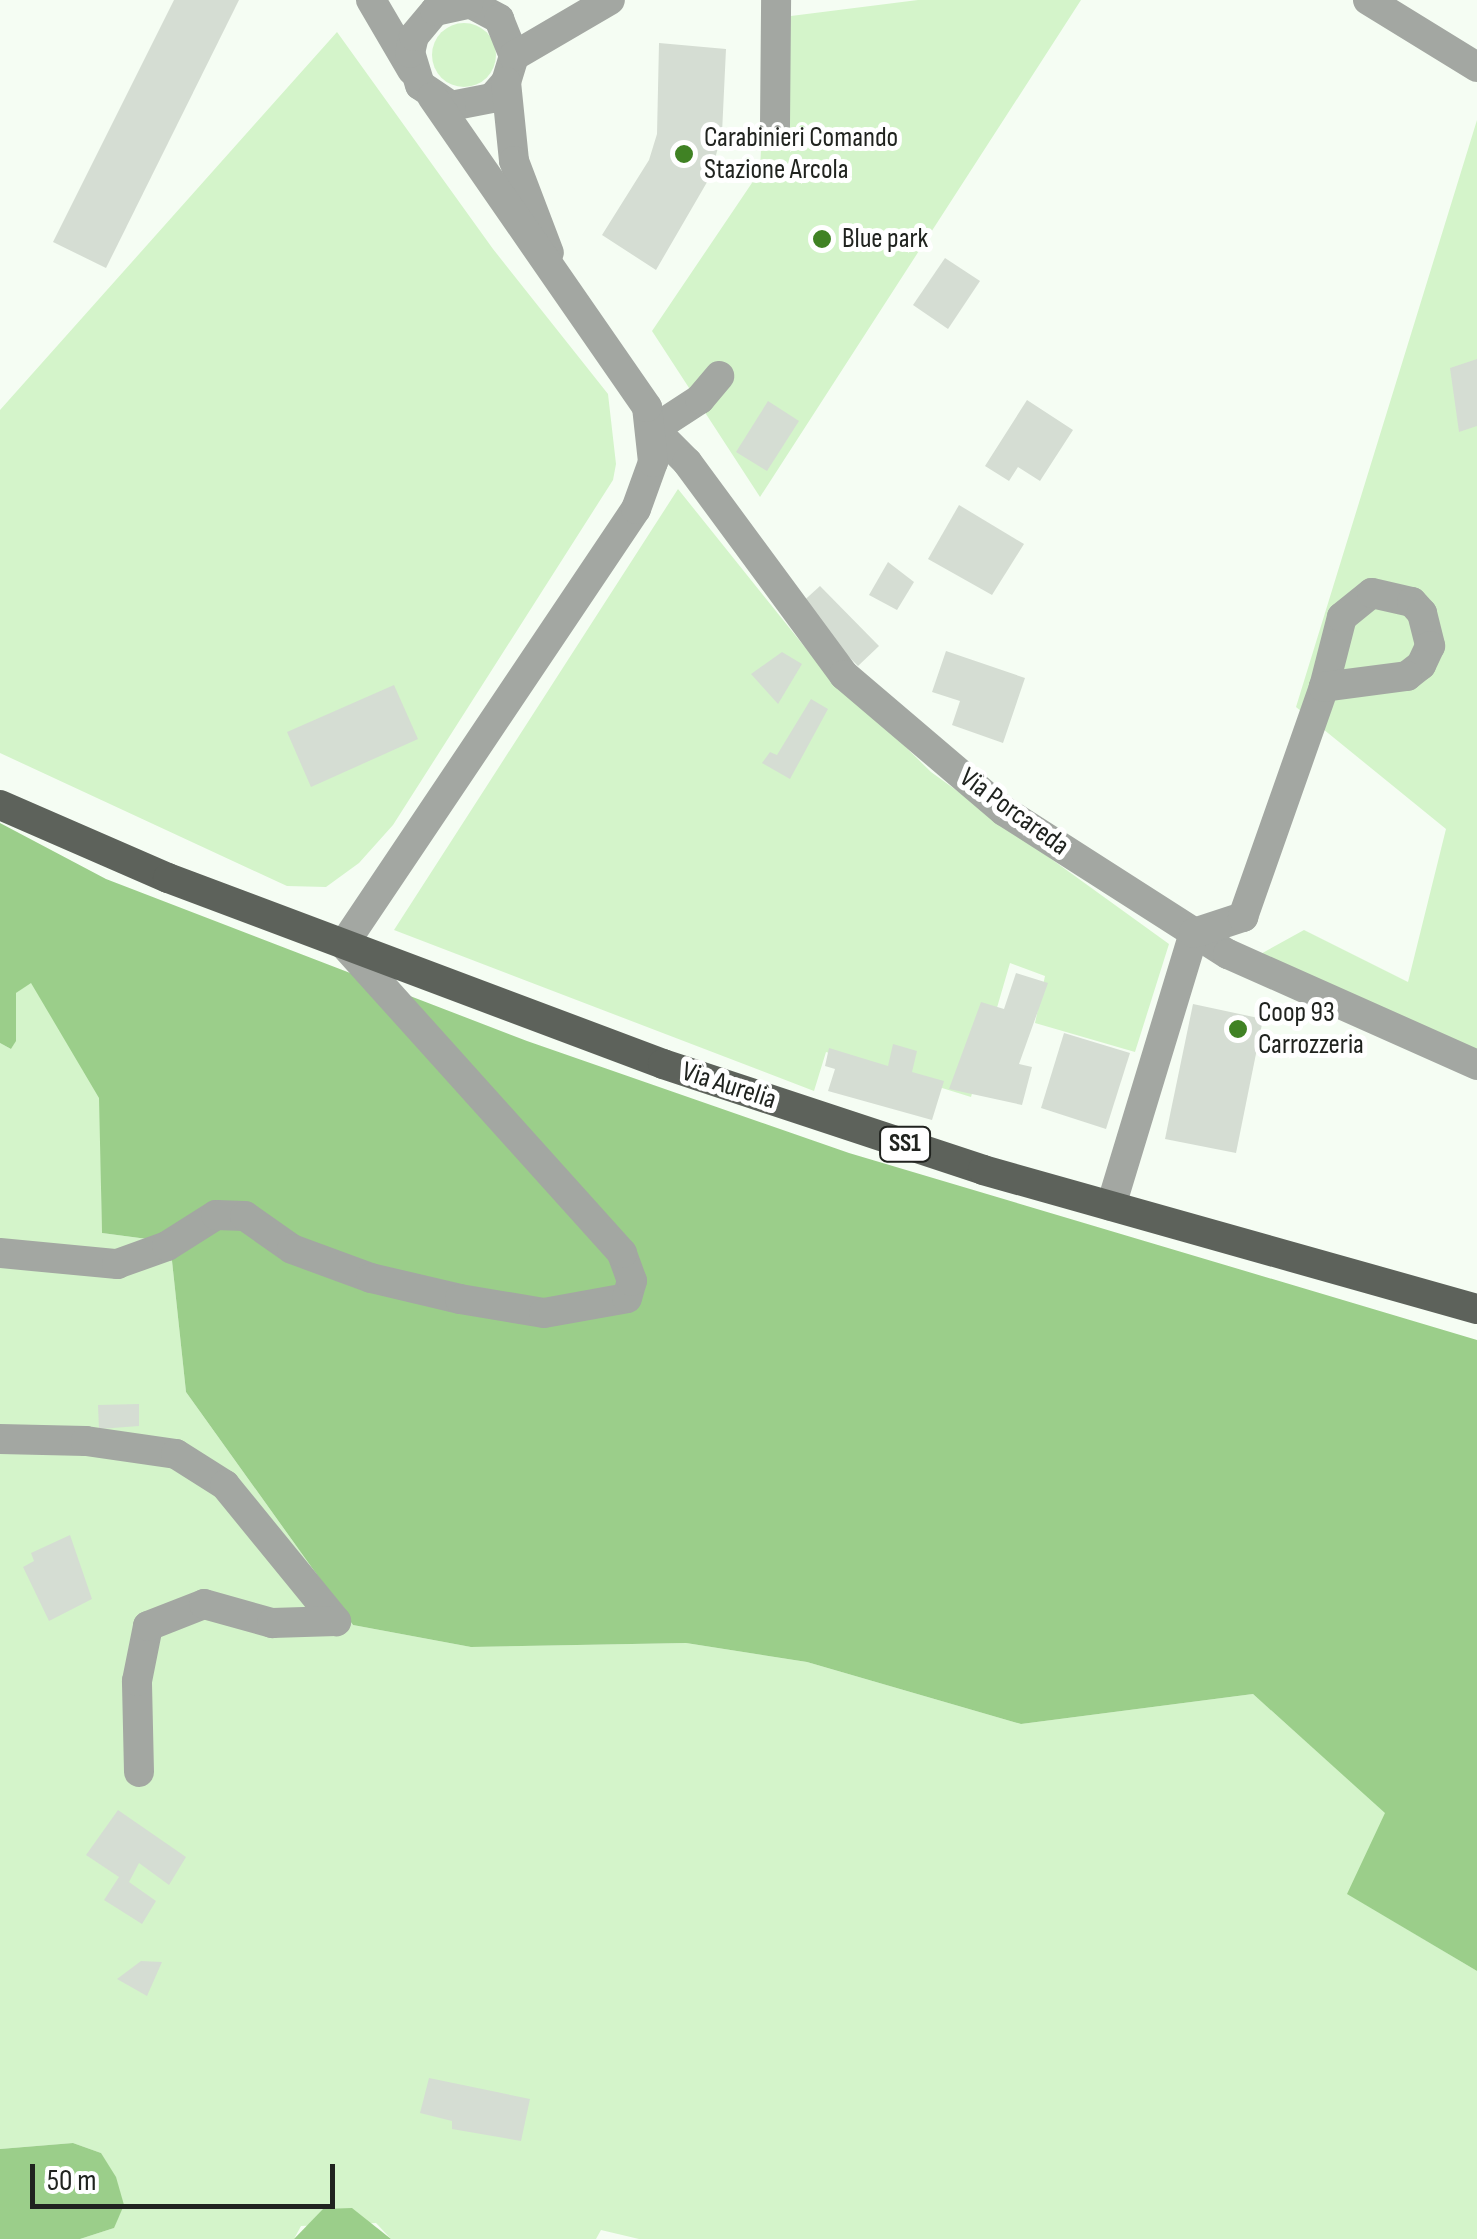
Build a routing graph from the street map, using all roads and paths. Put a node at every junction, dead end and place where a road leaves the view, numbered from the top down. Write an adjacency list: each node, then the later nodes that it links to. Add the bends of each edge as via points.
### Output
1 (371, 0): 9 (street)
2 (518, 0): 6 (street)
3 (610, 0): 8 (street)
4 (776, 0): 11 (street)
5 (1368, 0): 7 (street)
6 (471, 4): 8 (street, via 505,28); 9 (street, via 435,11 423,22 414,36)
7 (1477, 67)
8 (510, 69): 10 (street, via 472,106); 12 (street, via 514,161)
9 (412, 70): 10 (street)
10 (432, 97): 12 (street)
11 (775, 126)
12 (558, 279): 14 (street, Via Porcareda, via 640,396)
13 (719, 376): 14 (street, via 700,399)
14 (654, 428): 17 (street, Via Porcareda, via 687,462 844,675 1004,811); 18 (street, via 653,462 636,508)
15 (1324, 687): 17 (street, via 1243,917)
16 (0, 805): 18 (main road, Via Aurelia / SS1)
17 (1194, 932): 19 (street, Via Porcareda, via 1228,954); 20 (street)
18 (344, 944): 20 (main road, Via Aurelia / SS1, via 663,1064); 21 (street, via 622,1254 632,1280 626,1298 544,1313 460,1299 371,1278 292,1248 245,1216 216,1214 167,1246 118,1264)
19 (1477, 1065)
20 (1112, 1206): 22 (main road, Via Aurelia / SS1)
21 (0, 1253)
22 (1477, 1309)
23 (0, 1439): 24 (street, via 86,1440 176,1454 226,1485 336,1622 272,1623 204,1604 148,1626 137,1681)
24 (139, 1772)

